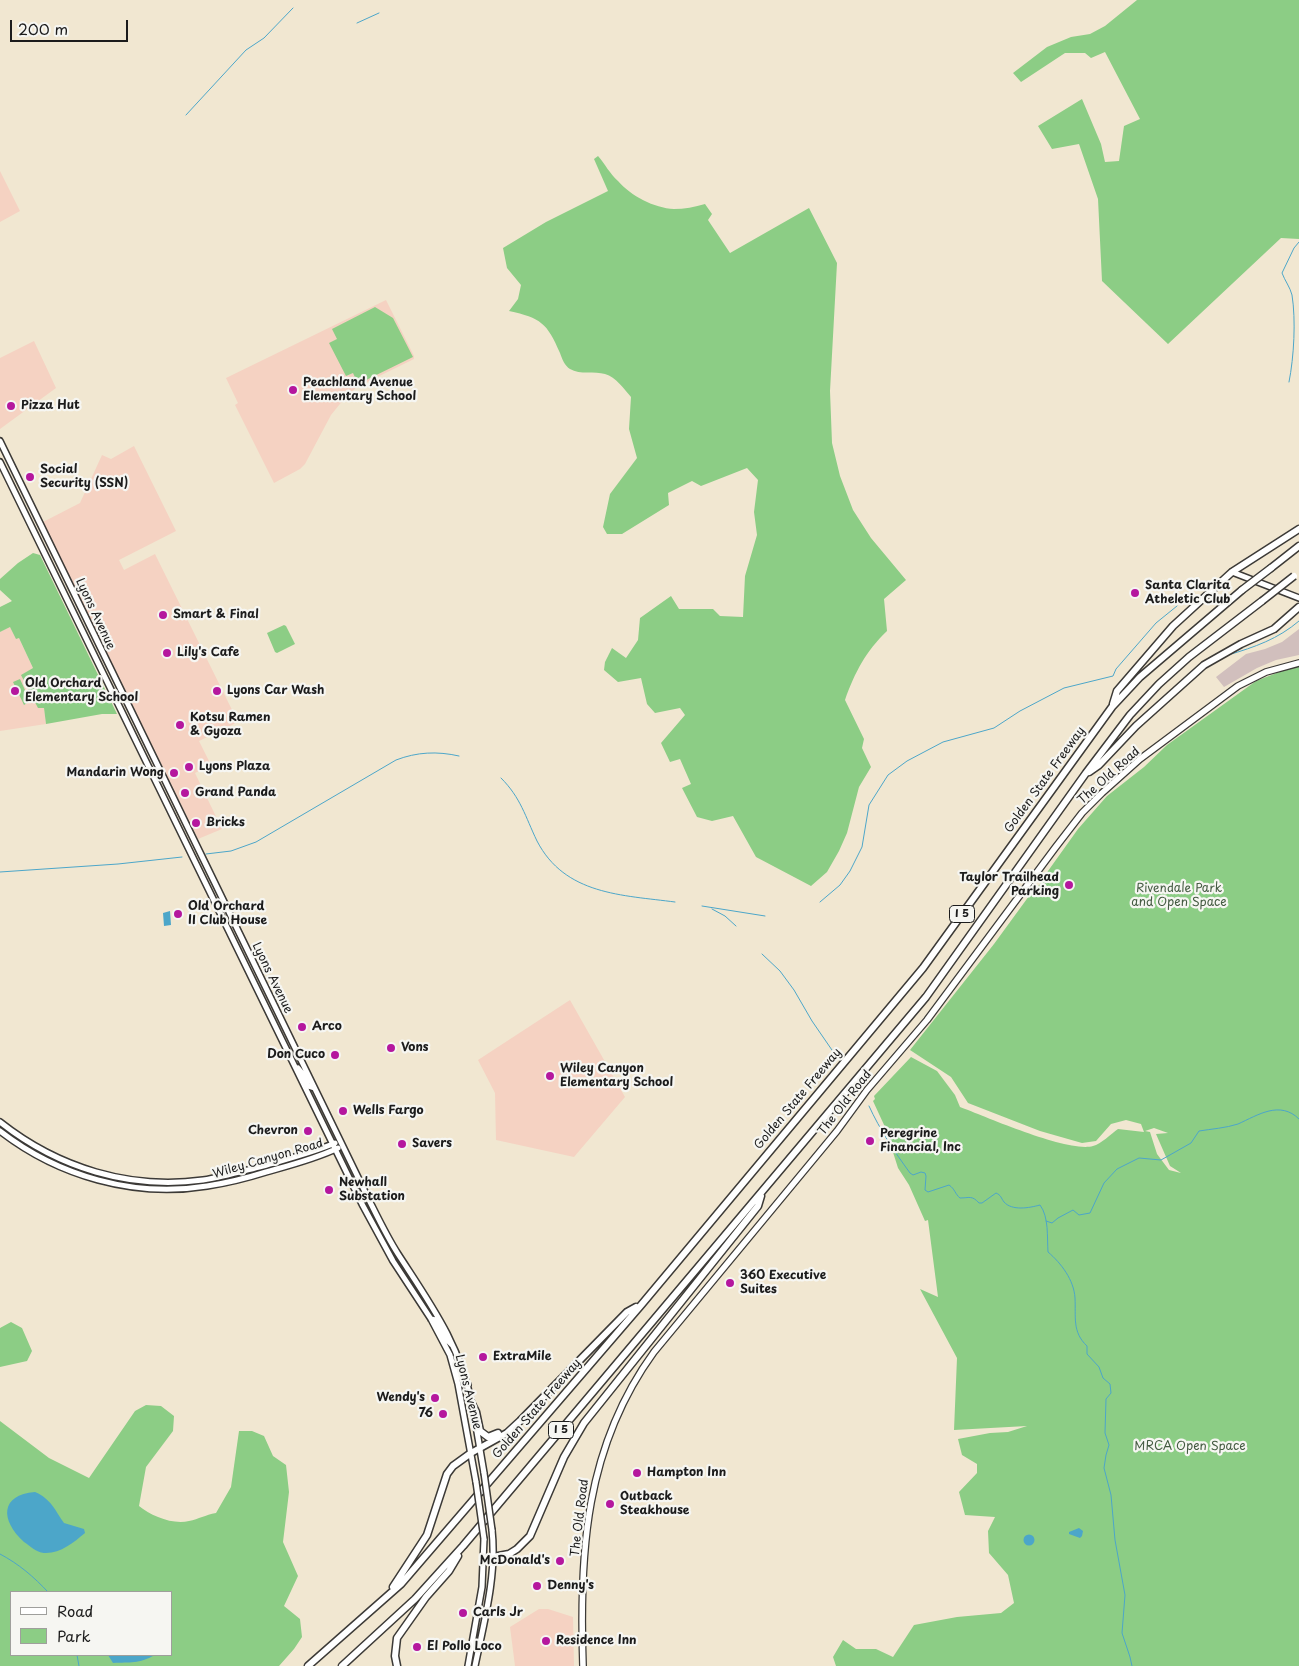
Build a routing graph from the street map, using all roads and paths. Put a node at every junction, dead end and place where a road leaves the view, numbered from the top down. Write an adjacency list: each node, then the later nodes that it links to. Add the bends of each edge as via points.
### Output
1 (0, 441): 13 (main road, Lyons Avenue)
2 (0, 462): 12 (main road, Lyons Avenue)
3 (1299, 529): 5 (highway)
4 (1299, 546): 10 (highway, Golden State Freeway / I 5, bridge, via 1146,671)
5 (1232, 572): 7 (main road); 10 (highway, via 1173,626 1118,691)
6 (1296, 574): 11 (highway, I 5, bridge, via 1159,684 1130,715)
7 (1299, 598)
8 (1299, 607): 11 (highway, via 1274,629 1204,665 1136,726 1099,765)
9 (1299, 662): 40 (main road, The Old Road, via 1266,672 1238,686 1133,765 1082,813 927,1020 638,1374 619,1410 594,1481 583,1579)
10 (1112, 707): 21 (highway, Golden State Freeway / I 5, via 923,968)
11 (1086, 773): 20 (highway, I 5, via 926,997)
12 (294, 1064): 13 (main road, via 308,1086); 17 (main road, Lyons Avenue)
13 (314, 1088): 16 (main road, Lyons Avenue)
14 (0, 1122): 17 (main road, Wiley Canyon Road, via 37,1148 67,1163 105,1175 154,1182 189,1182 230,1175)
15 (0, 1131): 19 (main road, Wiley Canyon Road, via 42,1159 64,1169 103,1181 148,1188 187,1188 224,1183)
16 (340, 1140): 17 (main road, Wiley Canyon Road); 18 (main road, Lyons Avenue)
17 (333, 1144): 19 (main road, Lyons Avenue)
18 (343, 1146): 19 (main road, Wiley Canyon Road); 23 (main road, Lyons Avenue, via 378,1219)
19 (336, 1150): 22 (main road, Lyons Avenue, via 393,1261)
20 (762, 1193): 32 (highway, I 5); 33 (highway, via 758,1206 580,1428 530,1536 517,1549)
21 (642, 1304): 29 (highway, via 627,1312); 34 (highway, Golden State Freeway / I 5, via 408,1576)
22 (431, 1319): 23 (main road, via 436,1320); 24 (main road, Lyons Avenue)
23 (455, 1347): 25 (main road, Lyons Avenue)
24 (447, 1350): 25 (main road, via 452,1351); 26 (main road, Lyons Avenue)
25 (463, 1368): 27 (main road, Lyons Avenue)
26 (455, 1371): 27 (main road); 31 (main road, Lyons Avenue)
27 (468, 1385): 28 (main road, Lyons Avenue)
28 (471, 1402): 29 (highway, via 480,1431 488,1436 495,1435); 30 (main road, Lyons Avenue)
29 (528, 1412): 30 (highway, via 507,1433)
30 (480, 1448): 31 (highway); 33 (main road, Lyons Avenue, bridge)
31 (471, 1452): 34 (highway, via 447,1474 427,1535); 38 (main road, Lyons Avenue, bridge, via 484,1539 482,1587)
32 (463, 1546): 36 (highway, I 5, via 415,1599); 37 (highway, via 449,1571 397,1638)
33 (493, 1557): 39 (main road, Lyons Avenue)
34 (387, 1596): 35 (highway, Golden State Freeway / I 5)
35 (308, 1666)
36 (342, 1666)
37 (397, 1666)
38 (468, 1666)
39 (475, 1666)
40 (583, 1666)

